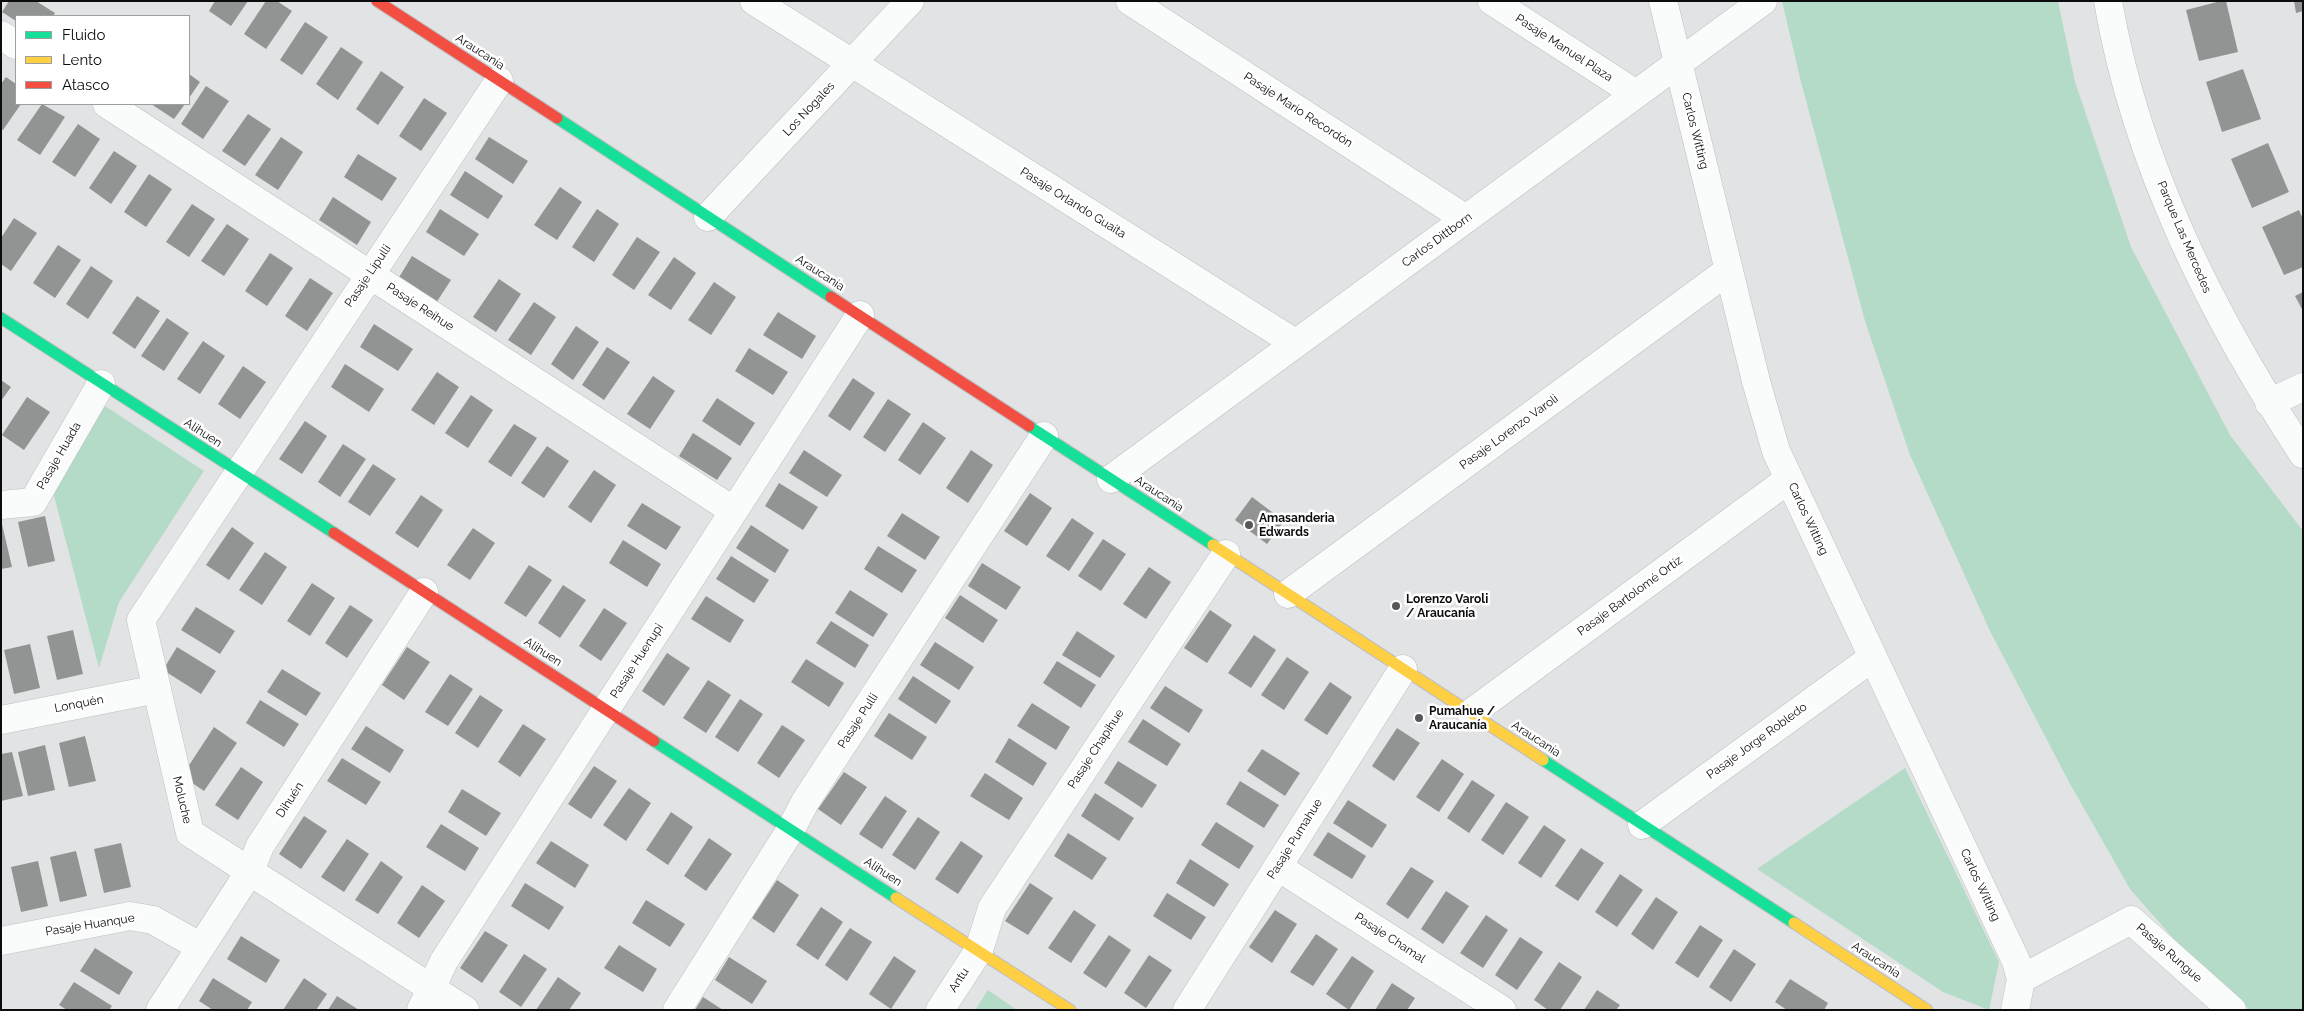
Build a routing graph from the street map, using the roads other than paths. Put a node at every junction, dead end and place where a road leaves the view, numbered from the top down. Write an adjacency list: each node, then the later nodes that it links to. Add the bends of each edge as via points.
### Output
1 (376, 1): 13 (street, Araucanía)
2 (754, 1): 12 (street, Pasaje Orlando Guaita)
3 (910, 1): 12 (street, Los Nogales)
4 (1130, 1): 17 (street, Pasaje Mario Recordón)
5 (1492, 1): 14 (street, Pasaje Manuel Plaza)
6 (1663, 1): 11 (street, Carlos Witting)
7 (1763, 1): 11 (street, Carlos Dittborn)
8 (2108, 1): 25 (street, Parque Las Mercedes, via 2130,95 2171,213 2224,327)
9 (1, 35): 10 (street)
10 (15, 44)
11 (1679, 63): 14 (street, Carlos Dittborn); 18 (street, Carlos Witting)
12 (851, 64): 16 (street, Los Nogales); 22 (street, Pasaje Orlando Guaita)
13 (499, 81): 16 (street, Araucanía); 19 (street, Pasaje Lipulli)
14 (1636, 94): 17 (street, Carlos Dittborn)
15 (108, 105): 19 (street, Pasaje Reihue)
16 (708, 217): 20 (street, Araucanía)
17 (1466, 219): 22 (street, Carlos Dittborn)
18 (1729, 270): 30 (street, Carlos Witting, via 1767,423); 35 (street, Pasaje Lorenzo Varoli)
19 (369, 274): 28 (street, Pasaje Lipulli); 32 (street, Pasaje Reihue)
20 (860, 315): 26 (street, Araucanía); 32 (street, Pasaje Huenupi)
21 (1, 318): 23 (street, Alihuen)
22 (1295, 343): 29 (street, Carlos Dittborn)
23 (101, 384): 28 (street, Alihuen); 31 (street, Pasaje Huada, via 33,502)
24 (2303, 387): 25 (street)
25 (2269, 403): 27 (street, Parque Las Mercedes)
26 (1044, 436): 29 (street, Araucanía); 43 (street, Pasaje Pulli)
27 (2303, 454)
28 (238, 472): 34 (street, Alihuen); 38 (street, Moluche, via 141,620)
29 (1111, 479): 33 (street, Araucanía)
30 (1789, 479): 36 (street, Carlos Witting); 40 (street, Pasaje Bartolomé Ortíz)
31 (1, 504)
32 (734, 511): 39 (street, Pasaje Huenupi)
33 (1226, 554): 35 (street, Araucanía); 48 (street, Pasaje Chapihue, via 992,908)
34 (424, 592): 39 (street, Alihuen); 45 (street, Dihuén, via 260,846)
35 (1288, 594): 37 (street, Araucanía)
36 (1872, 658): 42 (street, Pasaje Jorge Robledo); 49 (street, Carlos Witting, via 2012,952)
37 (1403, 669): 40 (street, Araucanía); 44 (street, Pasaje Pumahue)
38 (157, 689): 41 (street, Lonquén); 45 (street, Moluche, via 190,833)
39 (606, 709): 43 (street, Alihuen); 50 (street, Pasaje Huenupi, via 444,961)
40 (1471, 713): 42 (street, Araucanía)
41 (1, 720)
42 (1642, 825): 58 (street, Araucanía)
43 (791, 829): 48 (street, Alihuen); 53 (street, Pasaje Pulli)
44 (1278, 866): 56 (street, Pasaje Pumahue); 57 (street, Pasaje Chamal)
45 (250, 871): 47 (street, Dihuén); 50 (street, Moluche)
46 (1, 941): 47 (street, Pasaje Huanque, via 130,916 153,920)
47 (201, 947): 51 (street, Dihuén)
48 (979, 950): 54 (street, Antu); 55 (street, Alihuen)
49 (2021, 979): 59 (street, Carlos Witting); 60 (street, Pasaje Rungue, via 2131,920)
50 (426, 999): 52 (street, Moluche)
51 (160, 1010)
52 (465, 1010)
53 (677, 1010)
54 (940, 1010)
55 (1070, 1010)
56 (1187, 1010)
57 (1502, 1010)
58 (1927, 1010)
59 (2015, 1010)
60 (2232, 1010)

